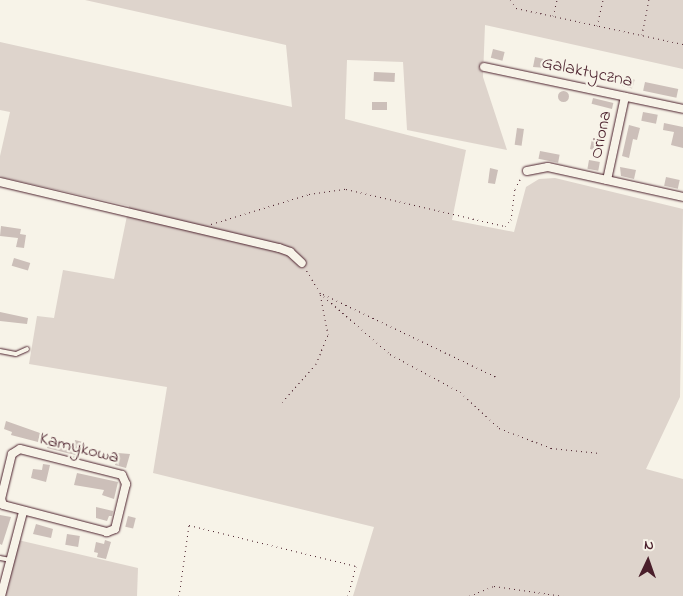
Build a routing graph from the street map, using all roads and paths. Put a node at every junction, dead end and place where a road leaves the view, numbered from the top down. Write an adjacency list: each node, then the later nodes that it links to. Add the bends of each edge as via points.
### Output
1 (510, 0): 5 (path, via 516,8)
2 (557, 0): 5 (path)
3 (603, 0): 6 (path)
4 (650, 0): 7 (path)
5 (553, 16): 6 (path)
6 (597, 26): 7 (path)
7 (642, 36): 8 (path)
8 (683, 44)
9 (484, 67): 10 (street, Galaktyczna)
10 (625, 97): 11 (street, Galaktyczna); 13 (street, Oriona)
11 (683, 109)
12 (525, 173): 13 (street, via 548,167); 16 (path, via 515,189 511,220 505,226 346,190 308,194)
13 (607, 180): 15 (street)
14 (0, 182): 16 (street)
15 (683, 197)
16 (197, 228): 17 (street, via 290,252)
17 (302, 263): 18 (path)
18 (320, 293): 21 (path); 22 (path, via 328,335 316,364); 23 (path, via 390,354 460,392 499,428 551,448)
19 (27, 349): 20 (lane, via 16,354)
20 (0, 351)
21 (498, 378)
22 (282, 402)
23 (600, 453)
24 (3, 471): 25 (street, Kamykowa, via 3,505); 25 (street, Kamykowa, via 12,454 20,449 126,478 112,532)
25 (23, 512): 27 (street)
26 (0, 558): 27 (lane)
27 (10, 560): 28 (street)
28 (1, 596)
29 (179, 596): 30 (path, via 189,525 356,566)
30 (348, 596)
31 (469, 596): 32 (path, via 494,586)
32 (563, 596)

